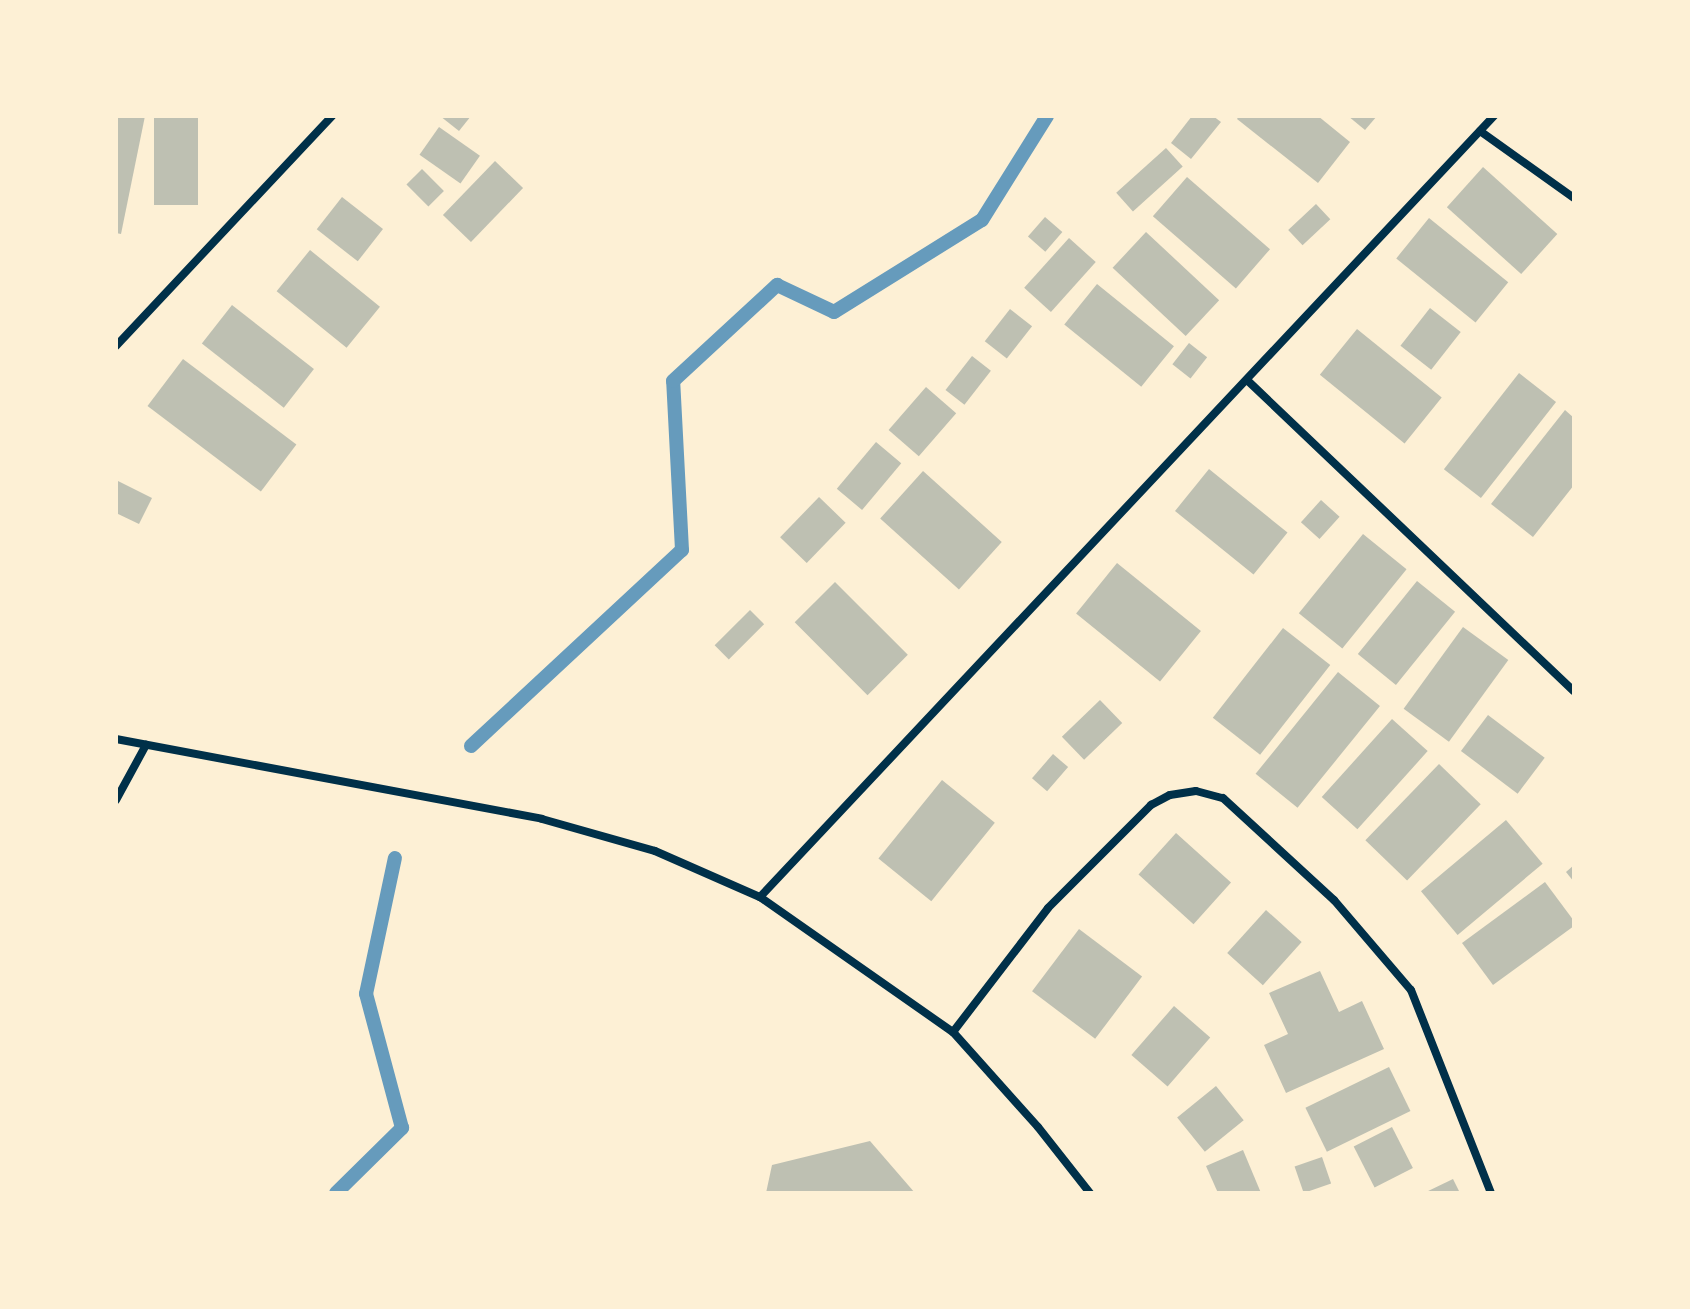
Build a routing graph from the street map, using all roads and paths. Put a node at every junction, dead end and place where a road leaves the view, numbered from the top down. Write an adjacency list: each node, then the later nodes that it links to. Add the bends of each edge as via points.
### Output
1 (332, 116): 5 (street)
2 (1494, 116): 3 (street)
3 (1480, 131): 4 (street); 6 (street)
4 (1574, 198)
5 (117, 343)
6 (1247, 380): 7 (street); 11 (street)
7 (1574, 691)
8 (116, 739): 9 (street)
9 (146, 745): 10 (street); 11 (street, via 542,819 655,851)
10 (116, 800)
11 (760, 897): 12 (street)
12 (953, 1032): 13 (street); 14 (street, via 1048,908 1151,805 1196,791 1223,798 1334,900 1411,990)
13 (1090, 1193)
14 (1491, 1193)

